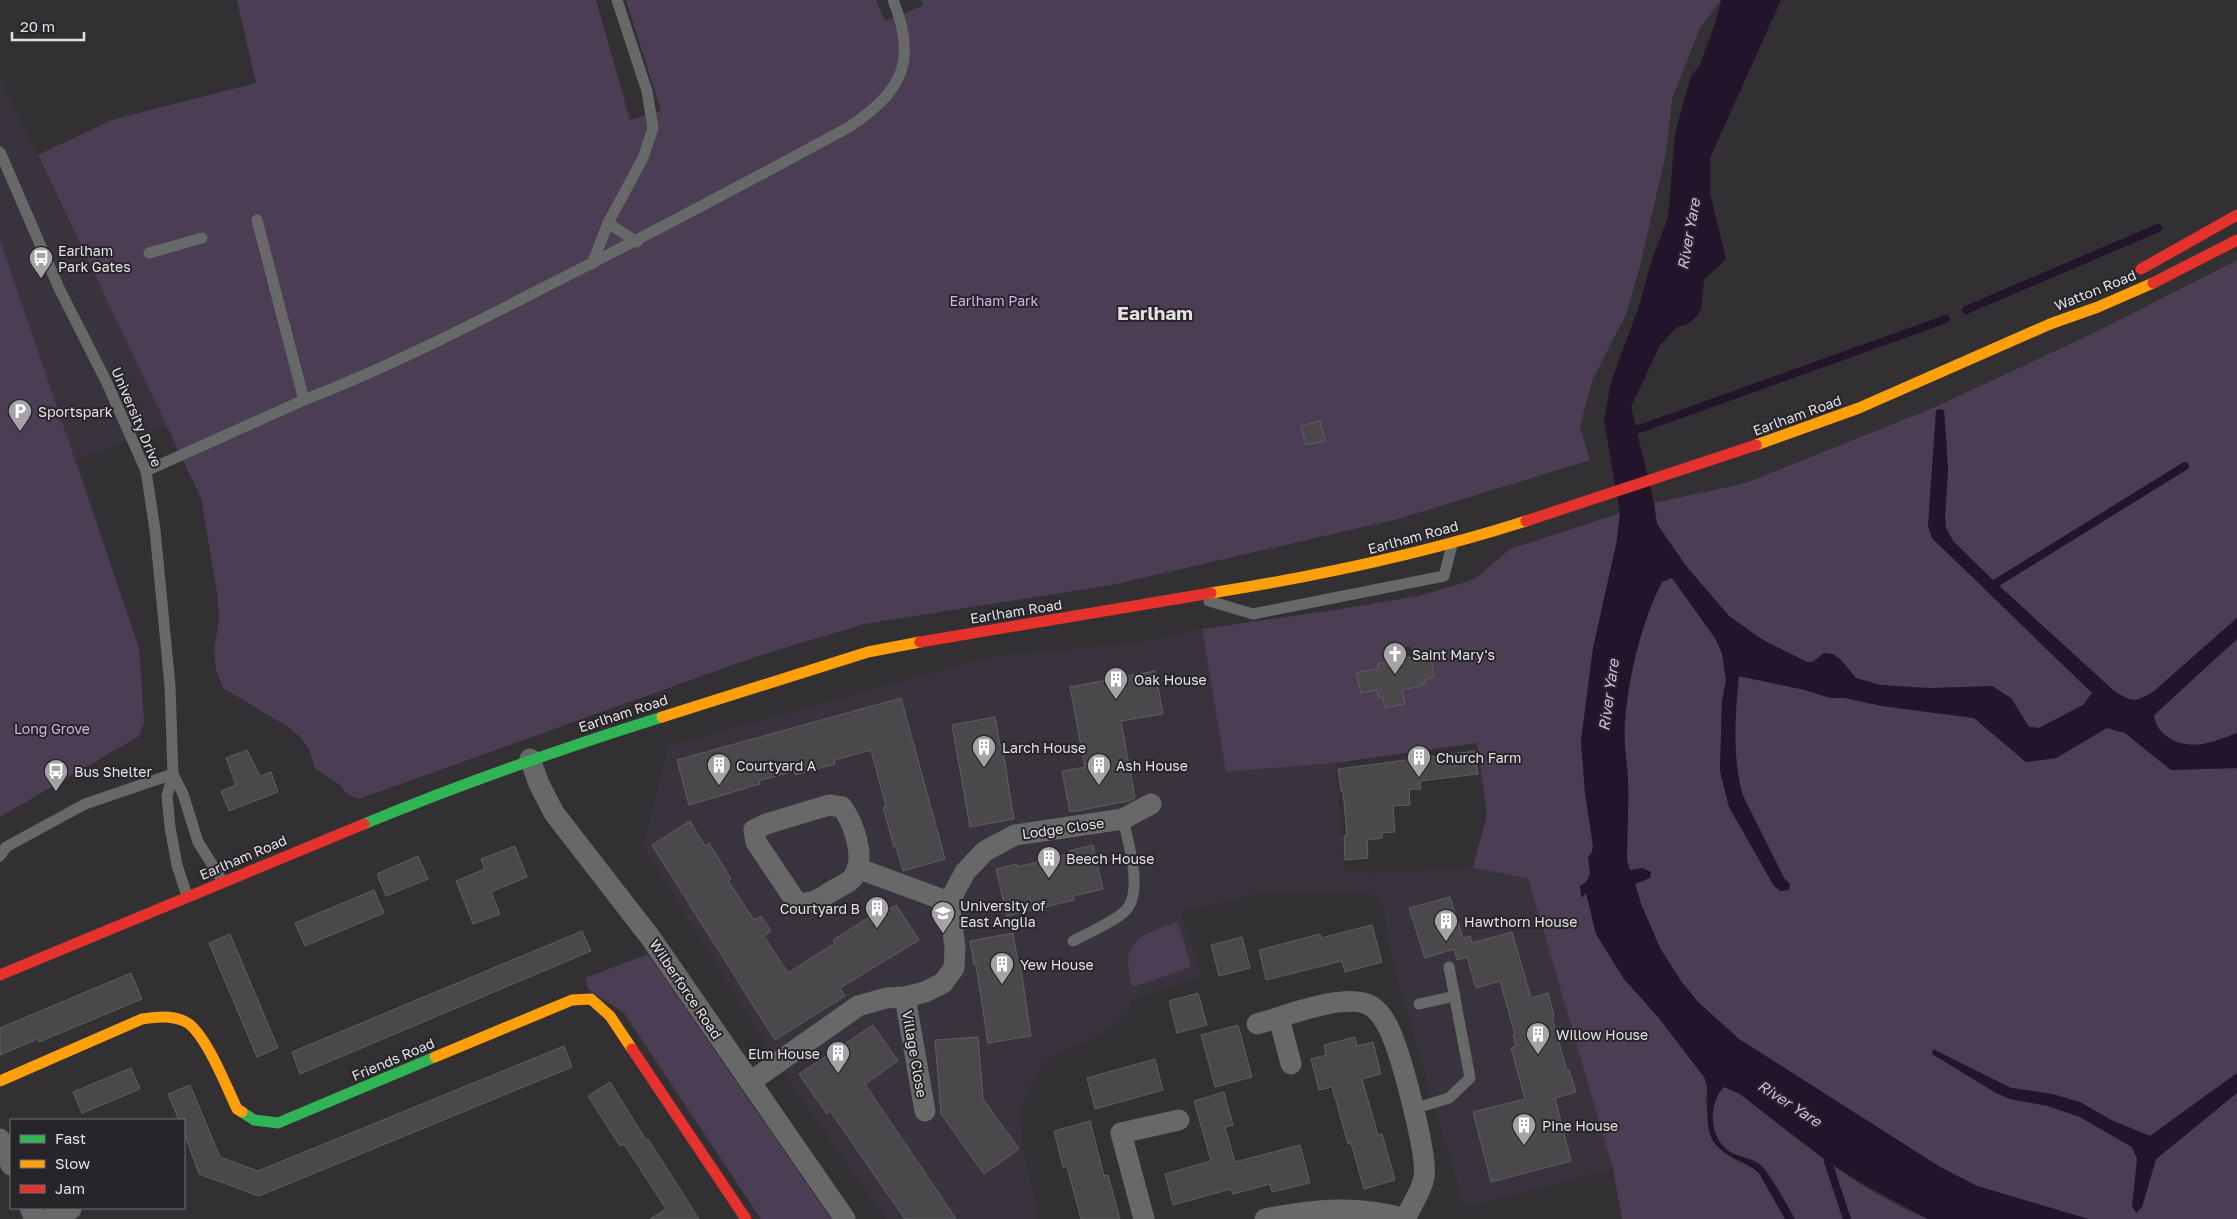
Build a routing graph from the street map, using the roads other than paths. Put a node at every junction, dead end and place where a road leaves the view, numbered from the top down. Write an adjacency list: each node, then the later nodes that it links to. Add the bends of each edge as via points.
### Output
1 (617, 0): 6 (lane, via 647,91 653,128 643,158)
2 (893, 0): 9 (lane, via 902,23 905,62 890,93 873,112)
3 (0, 152): 16 (lane, University Drive, via 59,288 107,383)
4 (2237, 215): 12 (main road, Watton Road)
5 (257, 220): 15 (lane)
6 (608, 223): 9 (lane); 11 (lane)
7 (202, 238): 10 (lane)
8 (2237, 240): 14 (main road, Watton Road, via 2168,276)
9 (637, 242): 11 (lane)
10 (149, 253)
11 (592, 264): 15 (lane, via 438,342)
12 (2130, 274)
13 (2090, 296): 14 (main road, Watton Road)
14 (2050, 324): 17 (main road, Earlham Road, via 1859,408 1697,466)
15 (304, 400): 16 (lane)
16 (146, 471): 20 (lane, University Drive, via 170,686)
17 (1452, 543): 18 (main road, Earlham Road, via 1320,575); 18 (lane, via 1444,576 1253,614)
18 (1197, 597): 19 (main road, Earlham Road, via 868,652)
19 (530, 759): 25 (main road, Earlham Road, via 432,795); 38 (street, Wilberforce Road, via 554,813 650,937)
20 (173, 774): 23 (lane, via 85,804 6,847); 25 (lane, University Drive, via 198,842); 26 (lane, University Drive, via 167,796 170,827 177,865)
21 (1151, 804): 22 (street, Lodge Close)
22 (1123, 819): 27 (street, Lodge Close, via 1015,835 985,851 965,872); 28 (lane, via 1135,888 1127,910)
23 (0, 856)
24 (857, 868): 24 (street, via 853,878 818,900 797,903 756,842 754,830 829,805 842,807 860,855); 27 (street)
25 (223, 882): 26 (main road, Earlham Road)
26 (188, 896): 30 (main road, Earlham Road)
27 (949, 902): 32 (street, via 955,948 954,968 943,983)
28 (1073, 941)
29 (1449, 967): 31 (lane)
30 (1, 971)
31 (1455, 996): 33 (lane); 39 (lane, via 1470,1078 1449,1098)
32 (905, 997): 38 (street, via 886,998 858,1006); 40 (street, Village Close)
33 (1419, 1004)
34 (1279, 1018): 35 (street); 36 (street); 39 (street, via 1332,1004 1356,1001 1371,1006 1385,1021 1394,1040)
35 (1257, 1024)
36 (1291, 1064)
37 (0, 1081): 46 (main road, Friends Road, via 142,1019 167,1016 185,1021 199,1033 237,1109 254,1120 278,1122 572,1000 591,999 610,1016)
38 (750, 1082): 47 (street, Wilberforce Road)
39 (1413, 1109): 50 (street, via 1424,1177)
40 (925, 1111)
41 (1179, 1120): 48 (street, via 1121,1133)
42 (0, 1139): 43 (street)
43 (10, 1163)
44 (71, 1209): 45 (street)
45 (49, 1219)
46 (746, 1219)
47 (845, 1219)
48 (1144, 1219)
49 (1265, 1219): 50 (street, via 1342,1209 1377,1211)
50 (1406, 1219)

